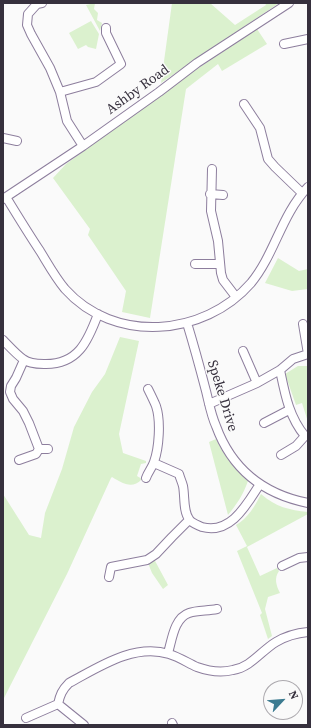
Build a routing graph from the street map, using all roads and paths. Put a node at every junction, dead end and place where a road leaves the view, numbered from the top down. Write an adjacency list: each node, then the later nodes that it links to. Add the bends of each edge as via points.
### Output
1 (42, 3): 6 (street, via 37,4 28,14 27,25)
2 (289, 3): 10 (street, Ashby Road, via 197,63)
3 (106, 28): 6 (street, via 121,64 96,82)
4 (308, 39): 5 (street)
5 (284, 44)
6 (60, 92): 10 (street, via 67,121)
7 (244, 104): 13 (street, via 260,128 268,159)
8 (3, 138): 9 (street)
9 (17, 141)
10 (83, 146): 16 (street, Ashby Road)
11 (212, 169): 14 (street)
12 (308, 187): 13 (street)
13 (302, 193): 19 (street, via 285,217 261,268)
14 (210, 194): 15 (street); 18 (street)
15 (223, 195)
16 (4, 198): 20 (street, via 61,283 78,301)
17 (195, 264): 18 (street)
18 (220, 264): 19 (street, via 223,280)
19 (236, 297): 21 (street, via 219,310)
20 (98, 314): 21 (street, via 142,327); 26 (street, via 90,335 75,355 66,361 54,365)
21 (187, 323): 31 (street, Speke Drive)
22 (303, 324): 25 (street)
23 (3, 340): 26 (street)
24 (243, 352): 28 (street)
25 (308, 354): 27 (street, via 293,359)
26 (24, 360): 30 (street)
27 (280, 370): 28 (street); 32 (street)
28 (257, 383): 31 (street)
29 (148, 389): 38 (street, via 156,407 159,425)
30 (6, 393): 34 (street, via 23,411)
31 (209, 404): 40 (street, Speke Drive, via 224,445 238,464)
32 (289, 410): 33 (street); 36 (street, via 305,436 296,446)
33 (264, 423)
34 (39, 449): 35 (street); 37 (street, via 36,454)
35 (48, 449)
36 (281, 455)
37 (19, 460)
38 (154, 463): 39 (street); 42 (street, via 178,474)
39 (146, 478)
40 (260, 484): 41 (street, Speke Drive, via 276,494); 42 (street, via 242,511 224,526 206,528)
41 (308, 503)
42 (189, 520): 45 (street, via 156,554 147,560 111,567)
43 (308, 557): 44 (street)
44 (282, 566)
45 (109, 577)
46 (217, 610): 48 (street, via 190,612 183,616 178,621)
47 (308, 632): 48 (street, via 284,638 243,667 224,672 197,667)
48 (168, 653): 49 (street, via 145,651 118,658 69,683 63,689)
49 (58, 704): 50 (street); 51 (street)
50 (26, 718)
51 (84, 725)

